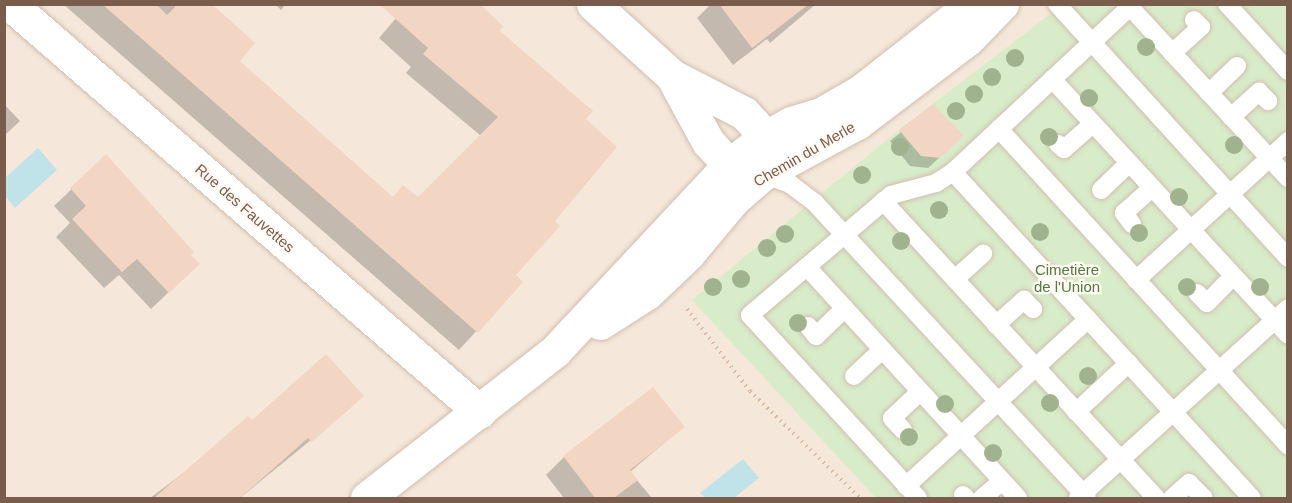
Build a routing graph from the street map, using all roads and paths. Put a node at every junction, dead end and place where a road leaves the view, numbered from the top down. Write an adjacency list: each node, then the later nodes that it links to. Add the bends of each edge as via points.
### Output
1 (9, 4): 59 (street, Rue des Fauvettes)
2 (593, 4): 13 (street)
3 (972, 4): 20 (street, Chemin du Merle, via 861,91 821,114 791,123)
4 (1002, 4): 27 (street, Chemin du Merle, via 968,39 857,123)
5 (1057, 4): 9 (lane)
6 (1227, 4): 12 (lane)
7 (1131, 6): 9 (lane); 10 (lane)
8 (1194, 20): 10 (lane, via 1201,27)
9 (1090, 44): 14 (lane); 31 (lane)
10 (1172, 53): 15 (lane)
11 (1237, 66): 15 (lane)
12 (1287, 71)
13 (672, 76): 20 (street, via 744,113); 25 (street, via 708,142)
14 (1052, 79): 18 (lane); 19 (lane)
15 (1209, 93): 17 (lane)
16 (1268, 101): 17 (lane, via 1259,92)
17 (1231, 117): 23 (lane)
18 (1093, 124): 22 (lane, via 1064,149); 24 (lane)
19 (999, 129): 26 (lane); 41 (lane)
20 (766, 137): 25 (street, Chemin du Merle); 27 (street)
21 (1287, 141): 23 (lane)
22 (1058, 144)
23 (1269, 158): 28 (lane); 31 (lane)
24 (1129, 163): 29 (lane); 30 (lane)
25 (729, 165): 27 (street); 52 (street, Chemin du Merle)
26 (953, 172): 32 (lane, via 936,183 891,195); 47 (lane)
27 (763, 174): 35 (lane, via 790,184); 52 (street, Chemin du Merle, via 734,199 688,254 646,293)
28 (1287, 178)
29 (1152, 188): 33 (lane, via 1124,213); 34 (lane)
30 (1101, 190)
31 (1229, 195): 34 (lane); 37 (lane)
32 (883, 201): 35 (lane); 40 (lane)
33 (1132, 224)
34 (1191, 230): 39 (lane); 41 (lane)
35 (846, 234): 38 (lane); 58 (lane)
36 (983, 254): 40 (lane)
37 (1287, 258)
38 (807, 267): 44 (lane); 67 (lane, via 750,315)
39 (1233, 276): 42 (lane, via 1207,303); 46 (lane)
40 (954, 279): 48 (lane)
41 (1136, 280): 55 (lane)
42 (1197, 293)
43 (682, 300): 70 (path, via 750,391)
44 (844, 308): 49 (lane, via 816,336); 51 (lane)
45 (1033, 309): 48 (lane, via 1024,300)
46 (1281, 314): 50 (lane); 55 (lane)
47 (1088, 319): 53 (lane); 54 (lane)
48 (996, 325): 54 (lane)
49 (808, 326)
50 (1287, 335)
51 (882, 350): 56 (lane); 57 (lane)
52 (555, 351): 59 (street, Chemin du Merle)
53 (1129, 363): 60 (lane); 61 (lane)
54 (1035, 367): 58 (lane); 60 (lane)
55 (1219, 371): 61 (lane); 64 (lane)
56 (854, 376)
57 (920, 392): 62 (lane, via 892,418); 63 (lane)
58 (998, 402): 63 (lane); 68 (lane)
59 (480, 412): 69 (street, Chemin du Merle)
60 (1076, 412): 65 (lane)
61 (1173, 412): 65 (lane); 76 (lane)
62 (903, 430)
63 (960, 436): 66 (lane); 67 (lane)
64 (1287, 446)
65 (1120, 460): 68 (lane); 73 (lane)
66 (1002, 481): 71 (lane); 72 (lane)
67 (912, 492)
68 (1082, 497)
69 (367, 498)
70 (860, 498)
71 (982, 498)
72 (1017, 498)
73 (1156, 498)
74 (1172, 498): 75 (lane, via 1189,483)
75 (1204, 498)
76 (1252, 498)

